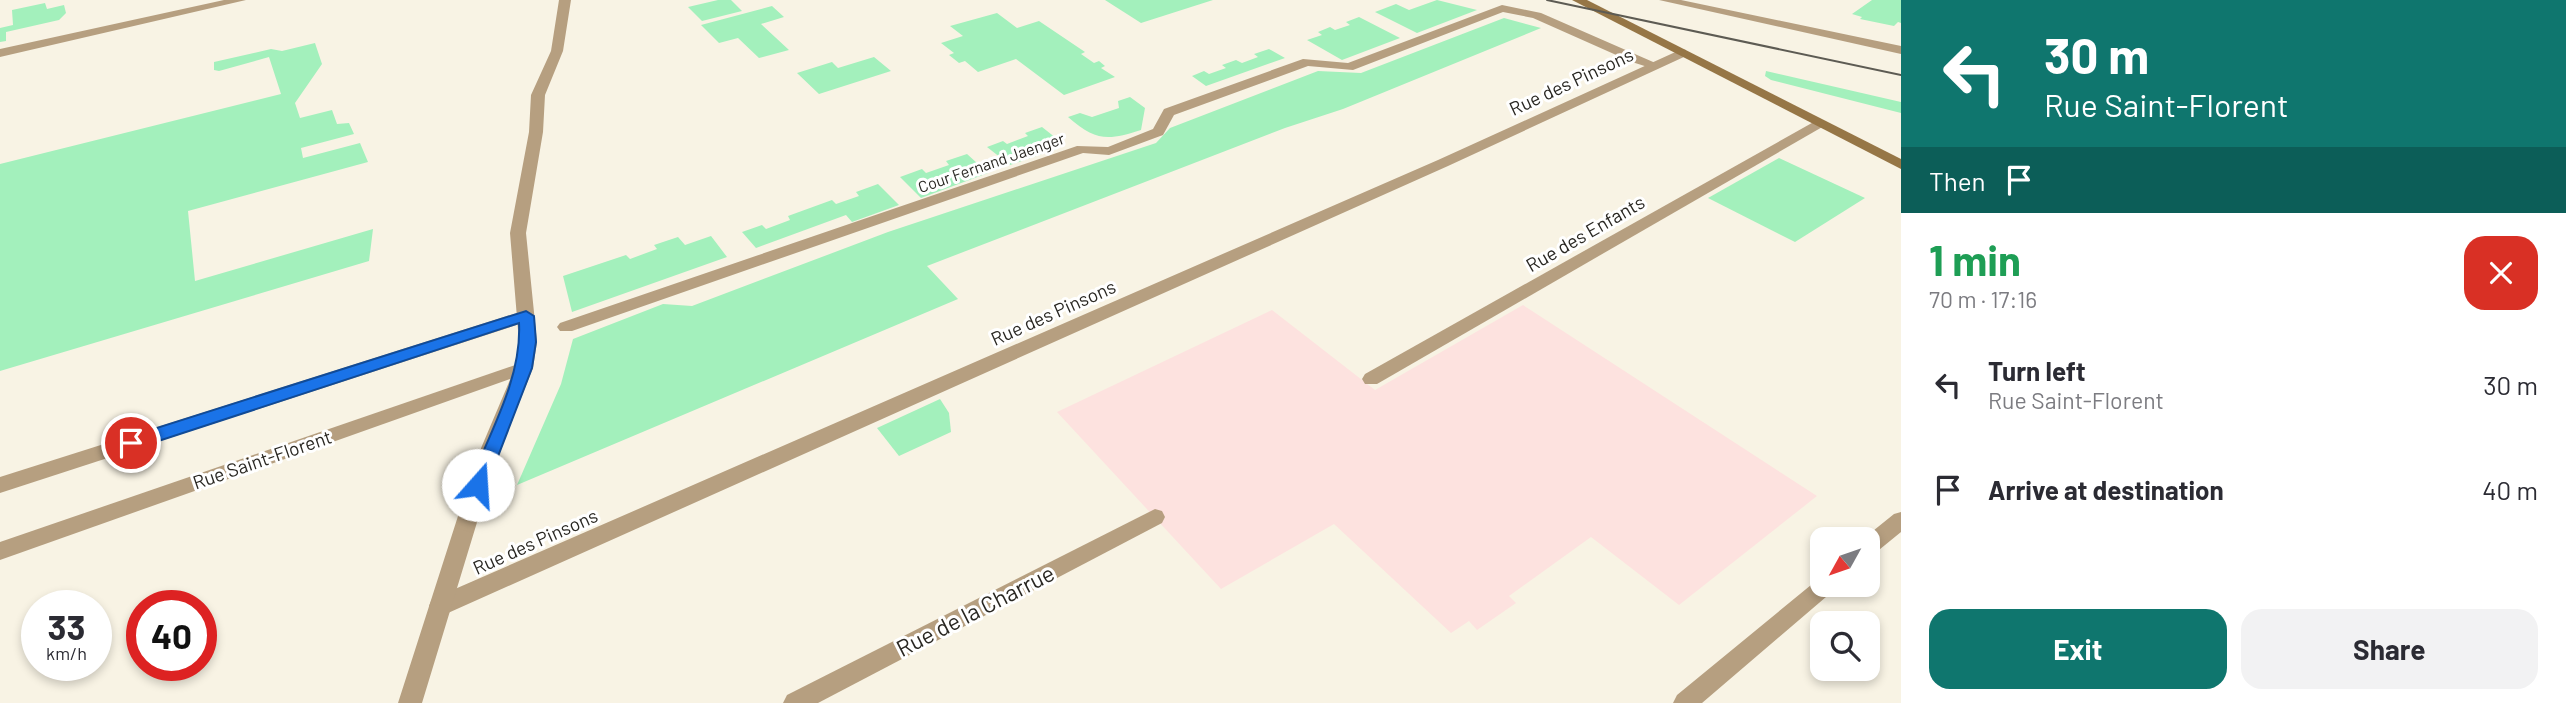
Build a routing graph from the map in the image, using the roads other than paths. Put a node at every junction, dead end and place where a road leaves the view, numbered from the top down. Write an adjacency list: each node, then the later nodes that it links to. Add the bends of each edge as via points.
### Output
1 (240, 0): 6 (street)
2 (565, 0): 11 (street, via 557,51 538,95 518,233)
3 (1578, 0): 7 (main road)
4 (1665, 0): 5 (street)
5 (1901, 50)
6 (0, 53)
7 (1682, 53): 8 (street, Rue des Pinsons); 9 (main road)
8 (1654, 65): 12 (street, Cour Fernand Jaenger, via 1545,20 1502,8 1349,67 1307,62 1170,112 1158,132 1109,151 1082,149); 21 (street, Rue des Pinsons, via 1443,163)
9 (1819, 123): 10 (main road); 14 (street, Rue des Enfants)
10 (1901, 165)
11 (526, 316): 13 (street); 15 (street)
12 (566, 327)
13 (524, 368): 19 (street, Rue Saint-Florent); 21 (street, via 486,460)
14 (1371, 379)
15 (0, 485)
16 (1155, 517): 23 (street, Rue de la Charrue)
17 (1901, 520): 18 (street)
18 (1880, 537)
19 (0, 551)
20 (1810, 597): 24 (street)
21 (440, 606): 22 (street)
22 (410, 703)
23 (795, 703)
24 (1685, 703)

